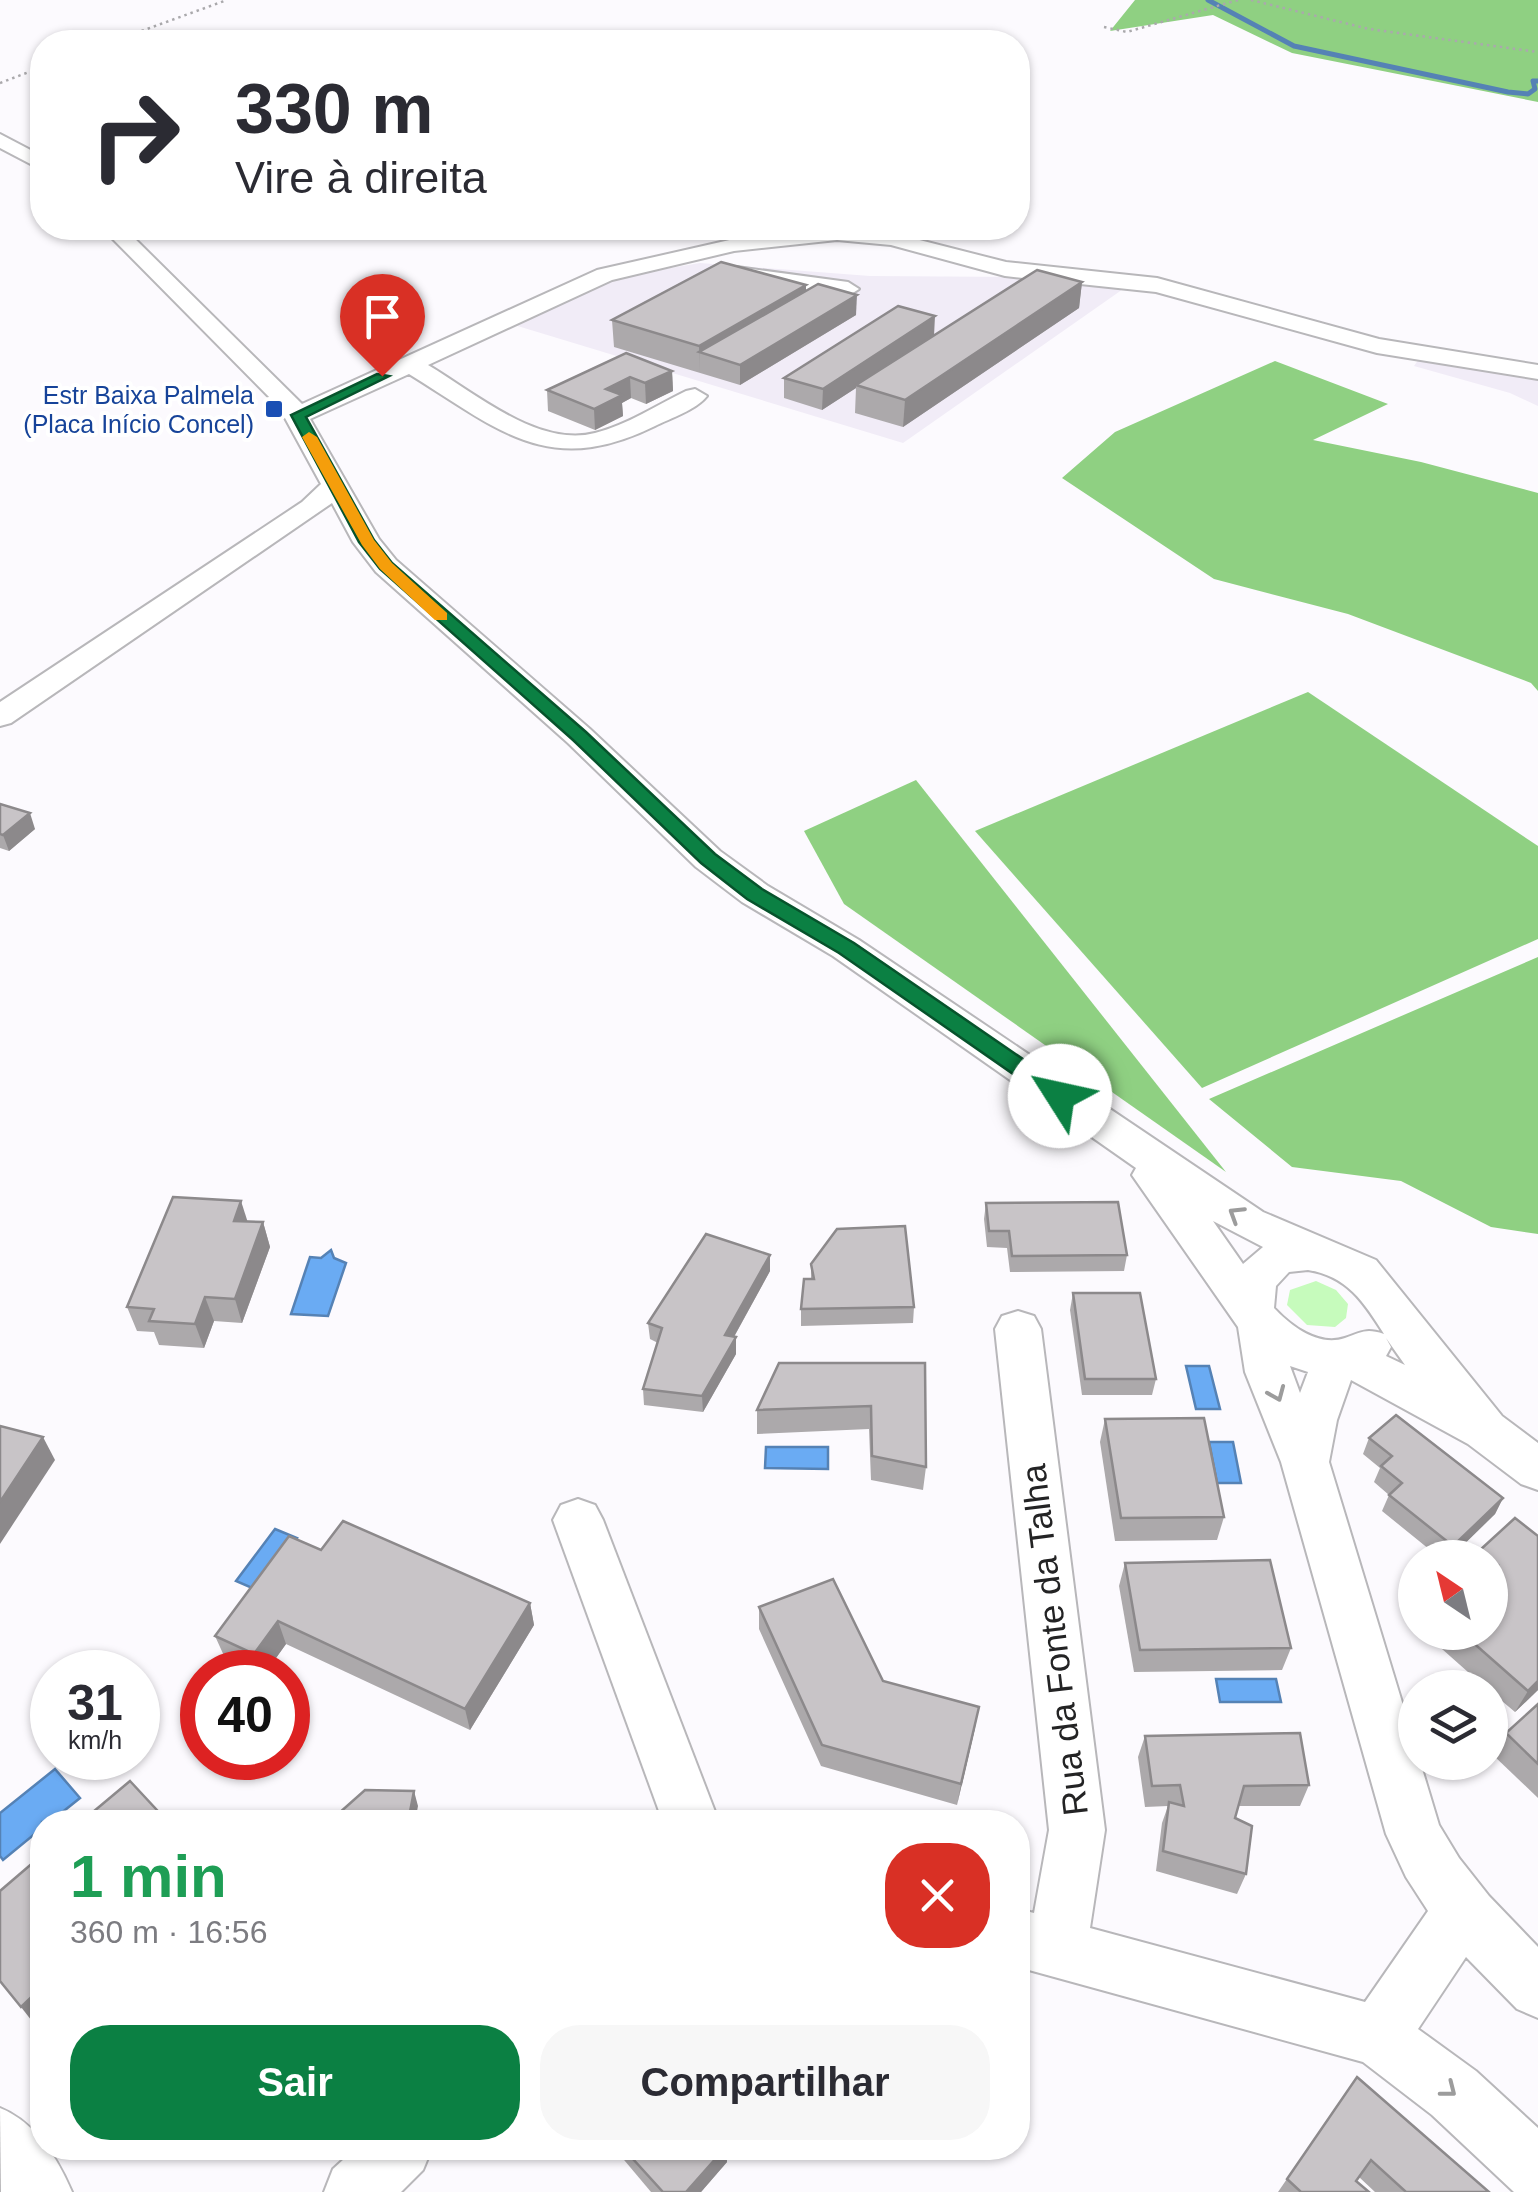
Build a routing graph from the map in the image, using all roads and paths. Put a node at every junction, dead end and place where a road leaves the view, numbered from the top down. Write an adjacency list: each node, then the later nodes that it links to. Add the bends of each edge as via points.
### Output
1 (227, 0): 5 (path)
2 (1238, 0): 4 (path, via 1127,32)
3 (1250, 0): 6 (path, via 1370,29)
4 (1104, 27)
5 (143, 30)
6 (1538, 52)
7 (30, 72): 8 (path)
8 (0, 83)
9 (0, 140): 10 (street)
10 (30, 157)
11 (124, 240): 22 (street)
12 (776, 240): 15 (street, via 694,252)
13 (896, 240): 16 (street, via 1005,270 1188,291)
14 (848, 288): 15 (street, via 685,270)
15 (556, 295): 17 (street)
16 (1402, 350): 18 (street); 19 (street, via 1424,361)
17 (410, 364): 22 (street); 23 (street)
18 (1538, 372)
19 (1538, 385)
20 (695, 396): 23 (street, via 578,444 548,441)
21 (544, 406): 23 (street)
22 (298, 415): 24 (street)
23 (510, 421)
24 (335, 485): 25 (street, via 312,508); 26 (street, via 386,566 708,858)
25 (0, 716)
26 (1122, 1138): 27 (street, one-way to 26, via 1248,1223); 29 (street)
27 (1324, 1255): 28 (street, via 1362,1272); 29 (street, via 1284,1256 1268,1264 1251,1290)
28 (1384, 1301): 31 (street, via 1387,1316 1376,1342); 32 (street)
29 (1256, 1315): 31 (street, via 1293,1349); 33 (street, one-way to 33, via 1268,1372)
30 (1018, 1329): 38 (street, Rua da Fonte da Talha, via 1077,1830)
31 (1341, 1357): 32 (street); 33 (street, via 1313,1420)
32 (1486, 1430): 34 (street)
33 (1305, 1462): 37 (street, via 1414,1834)
34 (1538, 1470)
35 (578, 1520): 36 (street)
36 (687, 1810)
37 (1461, 1912): 39 (street); 40 (street)
38 (1038, 1944): 40 (street)
39 (1538, 1988)
40 (1378, 2036): 43 (street, one-way to 43)
41 (0, 2139): 44 (street)
42 (389, 2160): 45 (street)
43 (1538, 2171)
44 (40, 2192)
45 (356, 2192)

